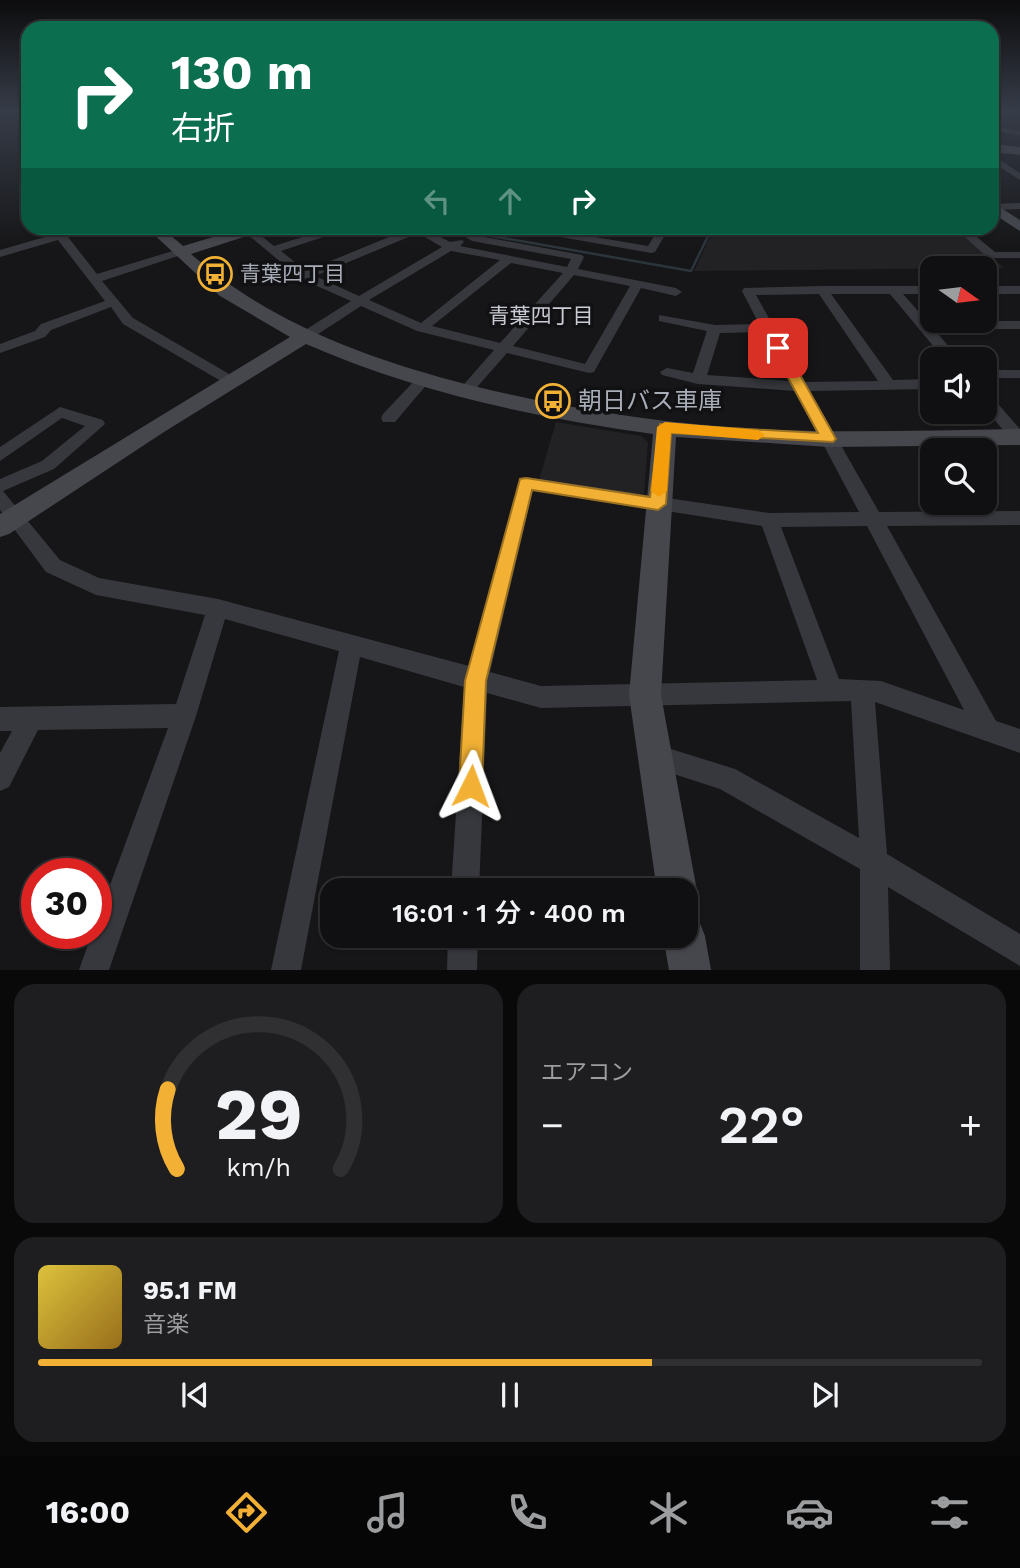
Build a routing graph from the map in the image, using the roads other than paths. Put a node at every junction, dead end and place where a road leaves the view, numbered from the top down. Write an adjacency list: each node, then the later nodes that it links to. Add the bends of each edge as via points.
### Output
1 (999, 163): 2 (street)
2 (1007, 169): 3 (street); 4 (street)
3 (1020, 169)
4 (1020, 177)
5 (999, 206): 6 (street)
6 (1020, 206)
7 (999, 211): 8 (street)
8 (1020, 227)
9 (64, 235): 19 (street)
10 (162, 235): 23 (street)
11 (230, 235): 23 (street)
12 (257, 235): 22 (street)
13 (318, 235): 22 (street)
14 (401, 235): 28 (street)
15 (429, 235): 21 (street)
16 (566, 235): 17 (street, via 651,250)
17 (659, 235)
18 (968, 235): 25 (street, via 992,256)
19 (61, 236): 24 (street); 29 (street)
20 (470, 236): 21 (street); 27 (street, via 578,257)
21 (450, 247): 26 (street); 37 (street)
22 (272, 250): 28 (street)
23 (180, 252): 29 (street); 47 (street, via 240,302)
24 (0, 254)
25 (1020, 255)
26 (507, 260): 27 (street); 43 (street)
27 (571, 271): 30 (street); 49 (street)
28 (305, 276): 37 (street)
29 (94, 279): 38 (street)
30 (637, 284): 36 (street); 49 (street, via 589,369)
31 (822, 290): 32 (street); 44 (street, via 748,291); 57 (street)
32 (893, 290): 33 (street); 40 (street)
33 (920, 290)
34 (998, 290): 35 (street)
35 (1020, 290)
36 (676, 292)
37 (359, 301): 43 (street); 47 (street)
38 (113, 303): 50 (street); 56 (street, via 128,321)
39 (664, 318): 45 (street)
40 (920, 322)
41 (998, 326): 42 (street)
42 (1020, 326)
43 (422, 328): 49 (street)
44 (768, 328): 45 (street); 59 (street)
45 (715, 329): 55 (street)
46 (930, 333): 48 (street)
47 (304, 337): 54 (street); 56 (street)
48 (942, 347)
49 (503, 348): 60 (street)
50 (0, 349)
51 (667, 372): 55 (street)
52 (997, 374): 53 (street)
53 (1020, 374)
54 (424, 379): 60 (street); 62 (street)
55 (698, 379): 59 (street)
56 (232, 381): 73 (street)
57 (888, 384): 58 (street); 59 (street)
58 (920, 384)
59 (800, 386): 65 (street)
60 (466, 391): 63 (street, via 569,414)
61 (997, 412): 64 (street)
62 (389, 418)
63 (665, 427): 65 (street); 69 (street)
64 (1019, 437): 65 (street)
65 (828, 439): 70 (street)
66 (0, 455): 67 (street, via 60,412 97,424 48,465)
67 (0, 486)
68 (0, 497): 73 (street)
69 (658, 504): 72 (street); 76 (street, via 526,483); 79 (street)
70 (874, 519): 71 (street); 72 (street); 83 (street)
71 (1020, 519)
72 (769, 520): 78 (street)
73 (7, 523): 74 (street, via 53,566 96,586)
74 (218, 608): 75 (street); 80 (street)
75 (352, 643): 76 (street); 94 (street)
76 (476, 681): 79 (street, via 541,697); 88 (street)
77 (862, 690): 78 (street); 83 (street, via 881,692); 87 (street)
78 (832, 691): 79 (street)
79 (645, 695): 85 (street)
80 (184, 716): 81 (street); 93 (street)
81 (32, 718): 82 (street); 86 (street)
82 (0, 719)
83 (987, 728): 84 (street)
84 (1020, 741)
85 (655, 756): 87 (street, via 726,778); 89 (street)
86 (0, 778)
87 (874, 862): 92 (street); 97 (street)
88 (467, 878)
89 (675, 878)
90 (463, 948): 95 (street)
91 (686, 948): 96 (street)
92 (1020, 951)
93 (94, 970)
94 (286, 970)
95 (462, 970)
96 (690, 970)
97 (875, 970)

